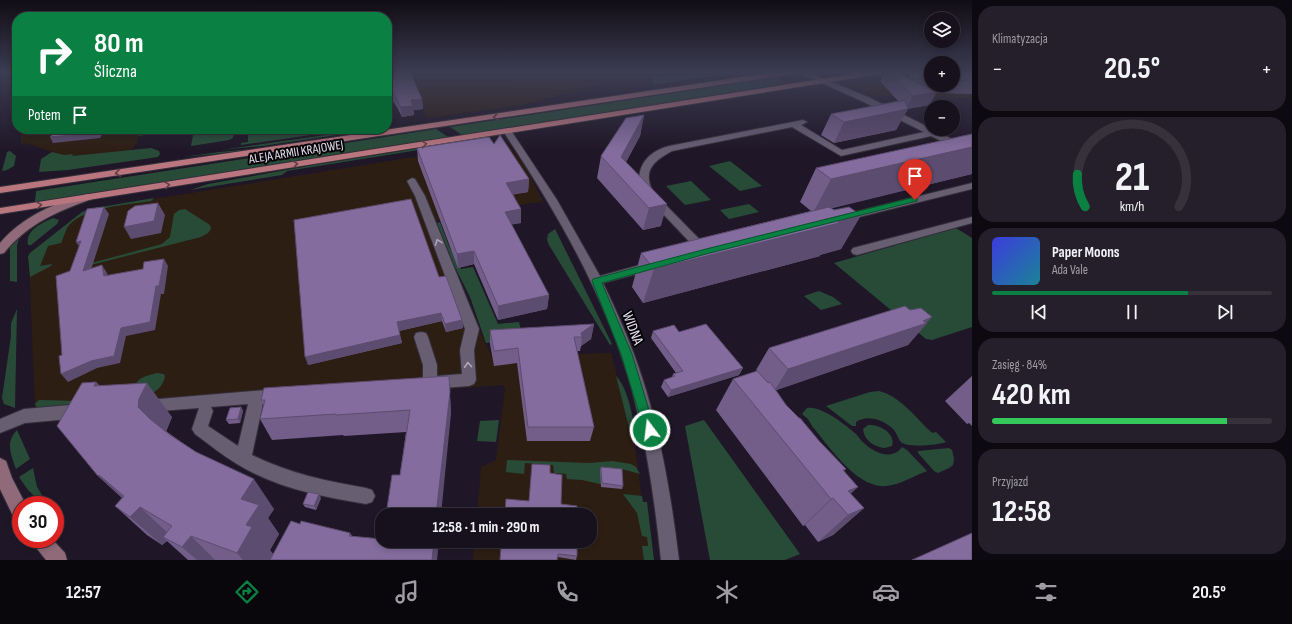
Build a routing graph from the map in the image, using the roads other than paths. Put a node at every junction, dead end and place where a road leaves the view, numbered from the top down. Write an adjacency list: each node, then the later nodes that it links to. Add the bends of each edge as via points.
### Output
1 (607, 98): 4 (main road, ALEJA ARMII KRAJOWEJ, one-way to 4)
2 (718, 98): 6 (main road, ALEJA ARMII KRAJOWEJ)
3 (863, 98): 5 (street)
4 (392, 128)
5 (924, 129)
6 (507, 131): 14 (main road, ALEJA ARMII KRAJOWEJ, one-way to 6); 22 (street, WIDNA, via 564,221)
7 (356, 134): 13 (main road, ALEJA ARMII KRAJOWEJ, one-way to 13)
8 (924, 135): 20 (street, via 841,153 798,123 669,149 654,156 644,172 643,183 648,193 710,251)
9 (938, 136): 10 (street)
10 (972, 153)
11 (412, 181): 24 (street, one-way to 11, via 469,380 467,350 472,329)
12 (972, 186): 16 (street)
13 (0, 190)
14 (88, 197): 15 (main road, ALEJA ARMII KRAJOWEJ, one-way to 14); 18 (street, via 29,221 18,229)
15 (0, 211)
16 (835, 220)
17 (972, 220): 19 (street)
18 (0, 250)
19 (857, 251)
20 (692, 255)
21 (664, 263): 22 (street)
22 (597, 281): 38 (street, WIDNA, via 626,354 649,427)
23 (421, 337): 24 (street, via 430,365)
24 (430, 383): 25 (street)
25 (414, 384)
26 (284, 394): 27 (street)
27 (257, 396): 28 (street); 32 (street)
28 (131, 407)
29 (94, 410): 31 (street, via 24,416)
30 (205, 412): 32 (street, via 200,429)
31 (0, 426)
32 (243, 459): 35 (street, via 263,470 300,483)
33 (0, 466): 34 (street)
34 (12, 496)
35 (366, 496)
36 (48, 548): 37 (street)
37 (58, 560)
38 (670, 560)

